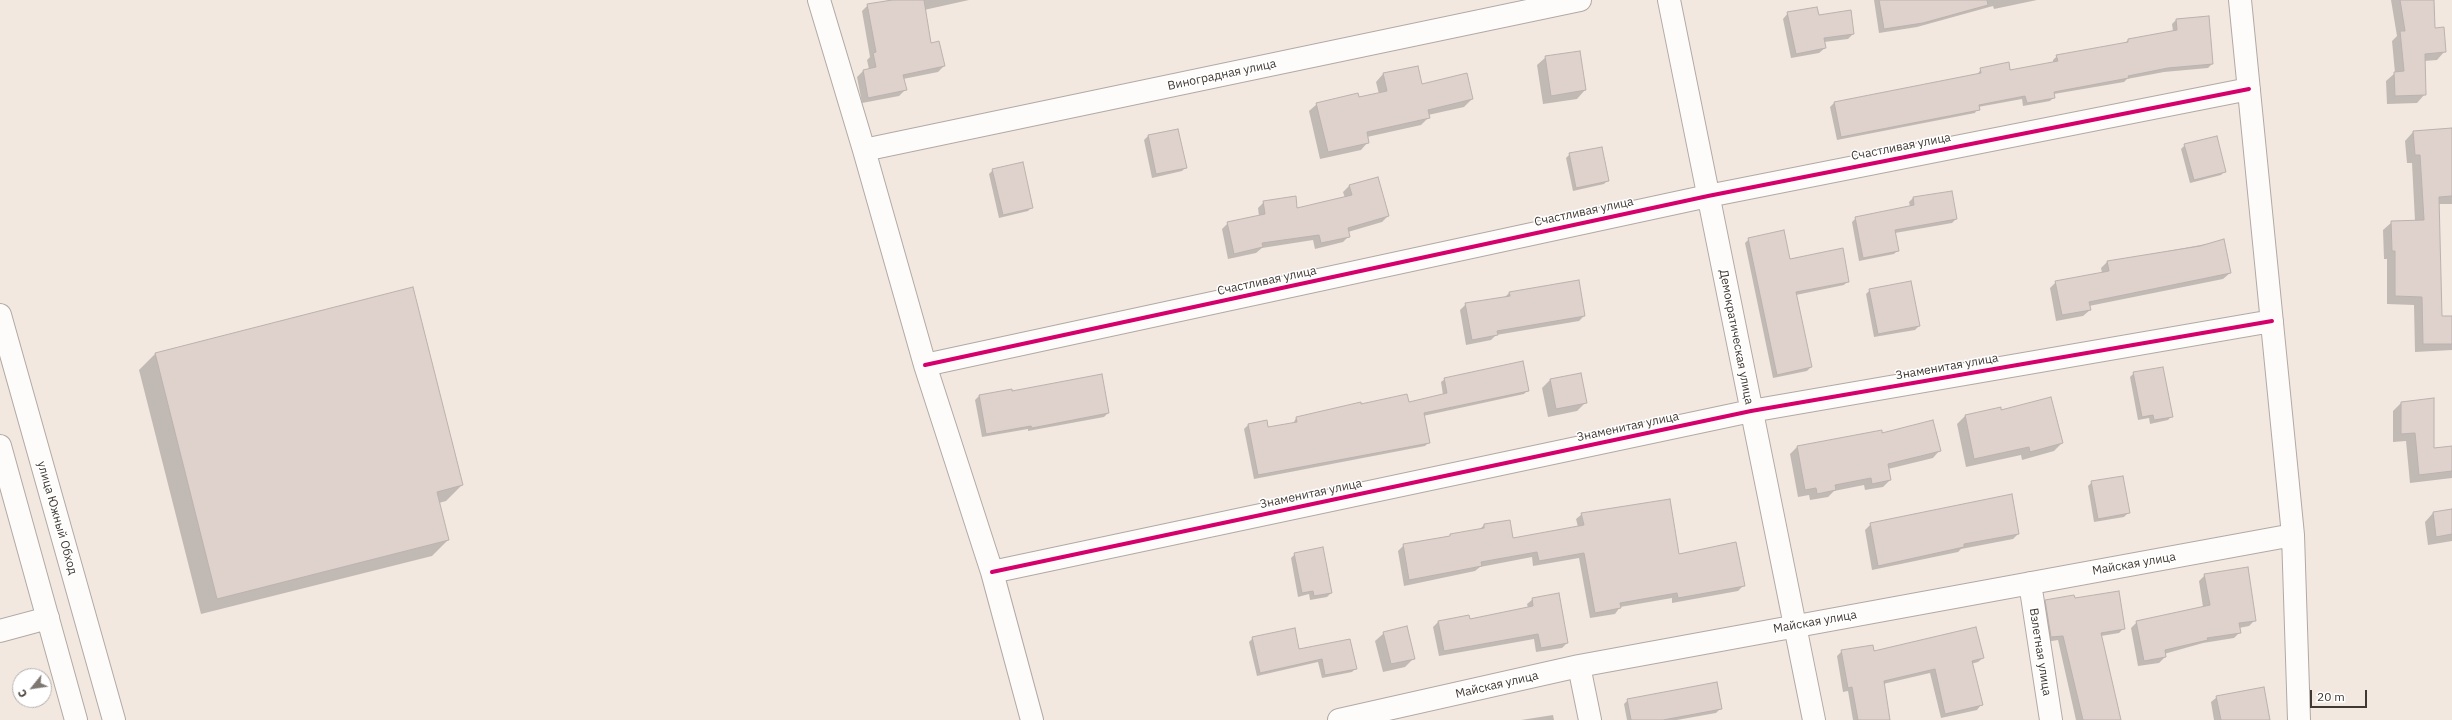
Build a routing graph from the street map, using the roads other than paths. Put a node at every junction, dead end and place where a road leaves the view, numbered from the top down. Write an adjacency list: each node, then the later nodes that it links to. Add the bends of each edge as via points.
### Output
1 (818, 0): 6 (street)
2 (1580, 0): 6 (street, Виноградная улица)
3 (1669, 0): 7 (street, Демократическая улица)
4 (2240, 0): 5 (street)
5 (2249, 88): 7 (street, Счастливая улица); 9 (street)
6 (864, 150): 10 (street)
7 (1708, 196): 10 (street, Счастливая улица); 11 (street, Демократическая улица)
8 (0, 315): 22 (street, улица Южный Обход)
9 (2272, 321): 11 (street, Знаменитая улица); 13 (street)
10 (925, 365): 14 (street)
11 (1751, 411): 14 (street, Знаменитая улица); 17 (street, Демократическая улица)
12 (0, 446): 16 (street)
13 (2293, 535): 15 (street, Майская улица); 28 (street)
14 (992, 572): 23 (street)
15 (2030, 583): 17 (street, Майская улица); 27 (street, Взлетная улица)
16 (48, 618): 18 (street); 21 (street)
17 (1795, 626): 19 (street, Майская улица); 26 (street, Демократическая улица)
18 (0, 631)
19 (1579, 666): 20 (street, Майская улица); 25 (street)
20 (1370, 717): 24 (street, Майская улица)
21 (76, 720)
22 (114, 720)
23 (1032, 720)
24 (1339, 720)
25 (1590, 720)
26 (1814, 720)
27 (2051, 720)
28 (2299, 720)

